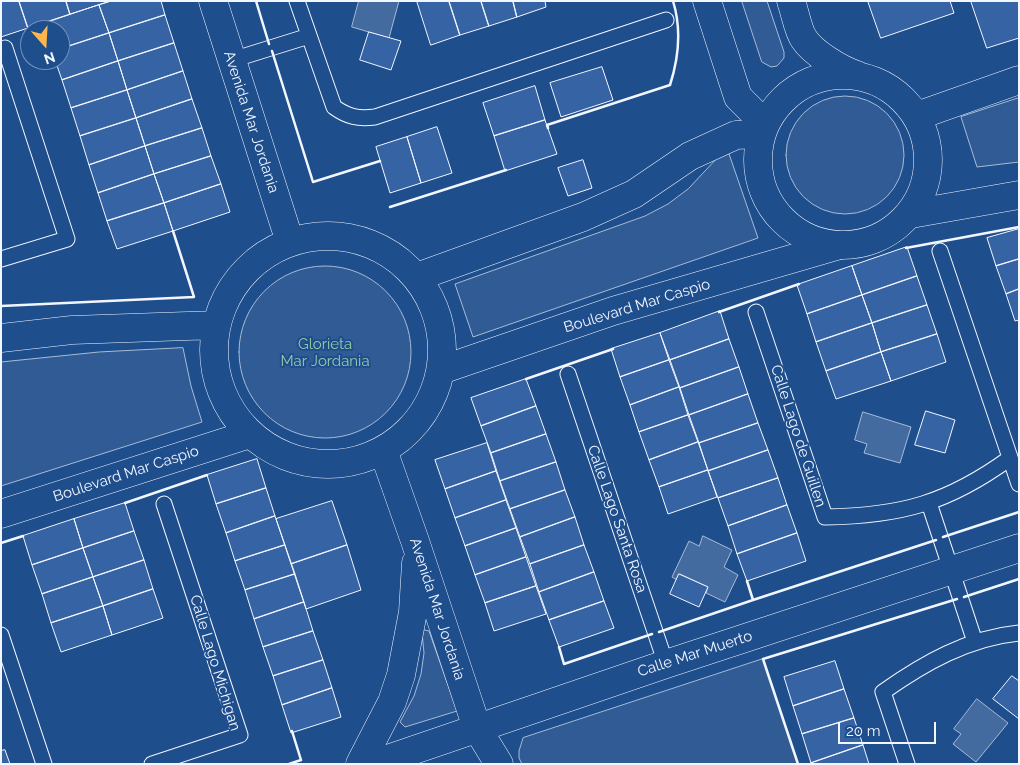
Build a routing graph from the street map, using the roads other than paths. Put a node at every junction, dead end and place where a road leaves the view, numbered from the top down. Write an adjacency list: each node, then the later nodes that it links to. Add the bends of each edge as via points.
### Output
1 (212, 1): 8 (street, Avenida Mar Jordania)
2 (297, 1): 6 (lane)
3 (707, 1): 12 (street, via 738,97)
4 (791, 1): 9 (street, via 804,39 832,63)
5 (666, 20): 6 (lane, via 364,119 354,118 334,106)
6 (308, 36): 8 (lane)
7 (5, 48): 18 (lane, via 67,239)
8 (232, 60): 15 (street, Avenida Mar Jordania)
9 (865, 77): 11 (street, via 895,91); 12 (street, via 826,76 790,93)
10 (1019, 80): 11 (street)
11 (917, 116): 14 (street, via 928,148 926,182)
12 (763, 129): 16 (street, via 758,172 771,208 799,234); 19 (street, via 736,135 690,156 634,194)
13 (1019, 195): 14 (street)
14 (911, 214): 16 (street, via 877,239)
15 (290, 242): 19 (street, via 317,236 345,237 372,244 396,258); 21 (street, via 264,255 242,274 226,298)
16 (836, 246): 23 (street, Boulevard Mar Caspio, via 613,312)
17 (940, 252): 27 (lane)
18 (1, 259)
19 (416, 277): 23 (street, via 439,321)
20 (756, 312): 29 (lane, Calle Lago de Guillen, via 825,517 870,516)
21 (216, 325): 22 (street, via 72,330); 25 (street, via 213,355 218,384 231,412)
22 (1, 338)
23 (441, 370): 26 (street, via 430,402 410,430)
24 (568, 374): 38 (lane, Calle Lago Santa Rosa)
25 (250, 434): 26 (street, via 279,454 314,464 349,463); 31 (street, Boulevard Mar Caspio)
26 (382, 450): 32 (street, Avenida Mar Jordania)
27 (1010, 458): 28 (lane); 29 (lane, Calle Lago de Guillen, via 986,476)
28 (1019, 484)
29 (929, 503): 34 (lane)
30 (164, 504): 41 (lane, Calle Lago Michigan, via 240,735)
31 (1, 514)
32 (415, 541): 39 (street, Avenida Mar Jordania); 42 (street, via 413,612 401,675 392,702)
33 (1019, 548): 34 (street, Calle Mar Muerto)
34 (951, 569): 37 (lane); 38 (street, Calle Mar Muerto)
35 (1019, 632): 37 (lane)
36 (1, 634): 40 (lane)
37 (975, 642): 45 (lane, via 912,671 883,692)
38 (666, 664): 39 (street, Calle Mar Muerto)
39 (477, 728): 43 (street, Calle Mar Muerto); 44 (street, Avenida Mar Jordania)
40 (44, 764)
41 (152, 764)
42 (360, 764)
43 (373, 764)
44 (499, 764)
45 (907, 764)

